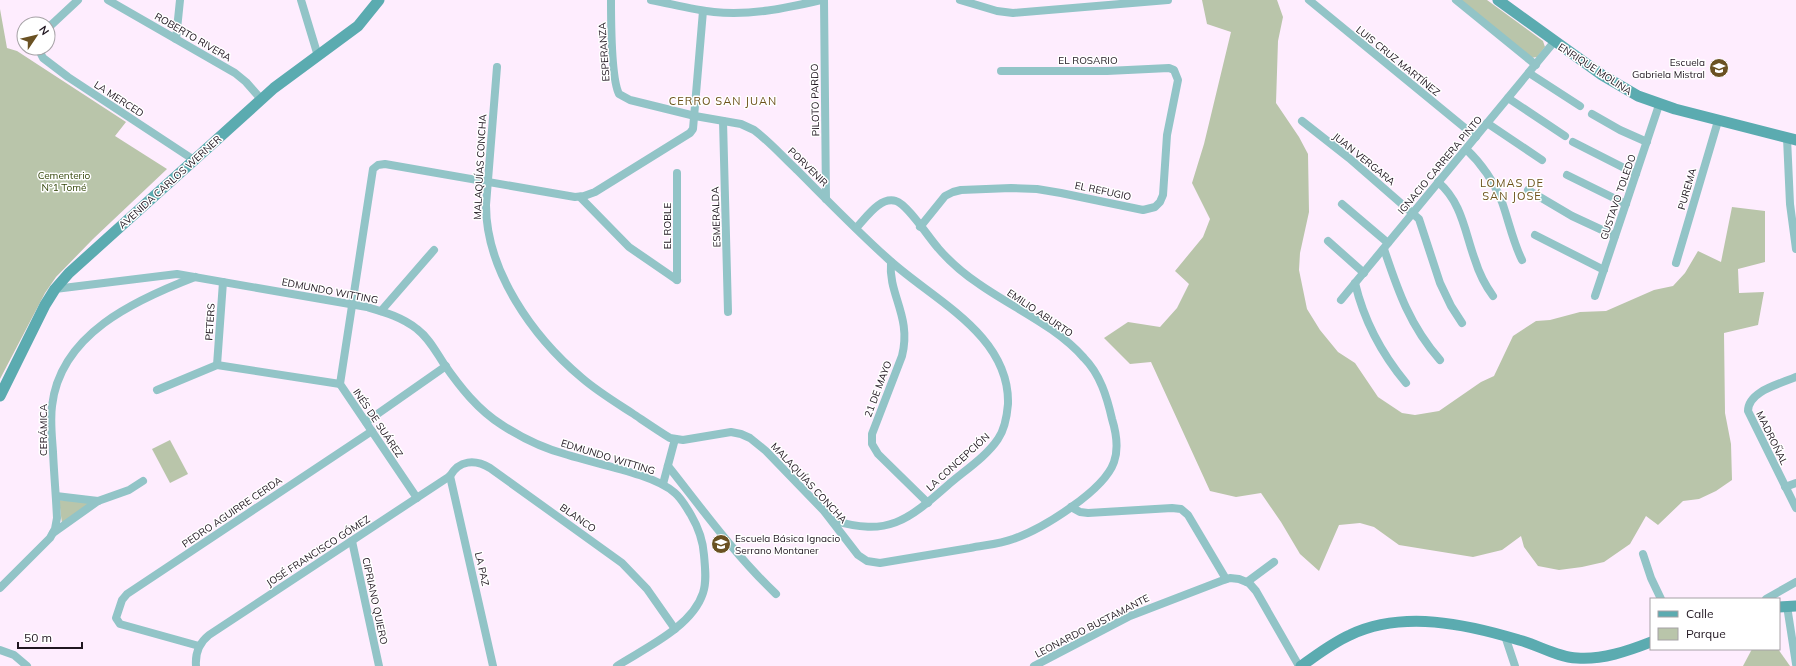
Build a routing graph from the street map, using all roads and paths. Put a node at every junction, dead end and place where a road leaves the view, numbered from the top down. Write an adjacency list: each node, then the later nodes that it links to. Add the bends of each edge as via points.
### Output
1 (78, 0): 16 (street)
2 (108, 0): 17 (street, ROBERTO RIVERA)
3 (180, 0): 17 (street)
4 (301, 0): 20 (street)
5 (379, 0): 20 (main road, AVENIDA CARLOS WERNER, via 358,26)
6 (611, 0): 31 (street, ESPERANZA, via 615,73 619,94 630,100)
7 (651, 0): 15 (street)
8 (821, 0): 15 (street, via 750,12 724,13)
9 (824, 0): 51 (street, PILOTO PARDO)
10 (960, 0): 11 (street, via 996,11 1014,13)
11 (1168, 0)
12 (1309, 0): 37 (street, LUIS CRUZ MARTÍNEZ)
13 (1456, 0): 21 (street)
14 (1498, 0): 18 (main road, ENRIQUE MOLINA)
15 (703, 10): 31 (street)
16 (56, 21)
17 (176, 39): 27 (street, ROBERTO RIVERA, via 235,73 251,86)
18 (1554, 42): 21 (street, IGNACIO CARRERA PINTO); 28 (main road, ENRIQUE MOLINA, via 1615,83)
19 (42, 56): 42 (street, LA MERCED, via 68,77)
20 (318, 56): 27 (main road, AVENIDA CARLOS WERNER)
21 (1536, 64): 25 (street, IGNACIO CARRERA PINTO)
22 (497, 67): 48 (street, MALAQUÍAS CONCHA)
23 (1174, 70): 24 (street, EL ROSARIO, via 1169,68); 55 (street, EL REFUGIO, via 1178,80 1167,135 1164,189 1160,202 1155,207 1142,210 1037,189 962,190 945,196)
24 (1001, 71)
25 (1529, 73): 26 (street, IGNACIO CARRERA PINTO); 29 (street)
26 (1508, 98): 35 (street, IGNACIO CARRERA PINTO); 36 (street)
27 (261, 99): 42 (main road, AVENIDA CARLOS WERNER)
28 (1659, 105): 34 (main road, ENRIQUE MOLINA); 40 (street, GUSTAVO TOLEDO)
29 (1580, 106)
30 (1592, 114): 40 (street)
31 (695, 116): 32 (street, PORVENIR); 50 (street, via 690,133 600,189)
32 (723, 121): 51 (street, PORVENIR, via 741,124 760,134); 77 (street, ESMERALDA)
33 (1302, 121): 54 (street, JUAN VERGARA)
34 (1718, 121): 38 (main road, ENRIQUE MOLINA); 65 (street, PUREMA)
35 (1488, 123): 37 (street, IGNACIO CARRERA PINTO); 43 (street)
36 (1565, 136)
37 (1476, 137): 41 (street, IGNACIO CARRERA PINTO)
38 (1791, 139): 61 (street, via 1790,204)
39 (1573, 142): 45 (street)
40 (1647, 142): 45 (street, GUSTAVO TOLEDO)
41 (1466, 150): 47 (street, IGNACIO CARRERA PINTO); 63 (street, via 1493,184)
42 (194, 160): 71 (main road, AVENIDA CARLOS WERNER, via 82,260)
43 (1542, 160)
44 (677, 173): 50 (street, EL ROBLE, via 677,280 629,247)
45 (1636, 174): 53 (street, GUSTAVO TOLEDO)
46 (1567, 175): 53 (street)
47 (1438, 182): 54 (street, IGNACIO CARRERA PINTO); 72 (street, via 1456,204 1479,272)
48 (488, 183): 50 (street); 75 (street, INÉS DE SUÁREZ, via 385,164 377,166 372,172); 89 (street, MALAQUÍAS CONCHA, via 486,219 491,244 508,286 529,319 559,356 583,379 666,436)
49 (1528, 190): 58 (street, via 1572,216)
50 (580, 197)
51 (826, 199): 56 (street, PORVENIR)
52 (1342, 204): 60 (street)
53 (1626, 204): 58 (street, GUSTAVO TOLEDO)
54 (1413, 213): 60 (street, IGNACIO CARRERA PINTO); 78 (street, JUAN VERGARA, via 1422,224 1440,284)
55 (920, 227): 56 (street, EMILIO ABURTO, via 904,205 890,200 878,206); 102 (street, EMILIO ABURTO, via 962,272 1062,338 1082,355 1097,376 1108,401 1113,423 1115,458 1105,477)
56 (856, 228): 64 (street, PORVENIR)
57 (1535, 235): 66 (street)
58 (1615, 236): 66 (street, GUSTAVO TOLEDO)
59 (1328, 241): 67 (street)
60 (1386, 246): 67 (street, IGNACIO CARRERA PINTO); 79 (street, via 1405,308 1423,339)
61 (1796, 249)
62 (434, 250): 76 (street)
63 (1522, 260)
64 (891, 262): 101 (street, 21 DE MAYO, via 891,277 903,317 904,342 902,356 871,442 878,454); 101 (street, LA CONCEPCIÓN, via 944,301 972,328 998,361 1006,383 1006,417 997,441)
65 (1676, 263)
66 (1604, 270): 73 (street, GUSTAVO TOLEDO)
67 (1364, 273): 70 (street, IGNACIO CARRERA PINTO)
68 (196, 277): 69 (street, EDMUNDO WITTING); 71 (street, EDMUNDO WITTING, via 171,274); 98 (street, CERÁMICA, via 148,297 112,317 90,335 68,361 56,386 51,416)
69 (223, 282): 75 (street, EDMUNDO WITTING); 80 (street, PETERS)
70 (1355, 283): 74 (street, IGNACIO CARRERA PINTO); 83 (street, via 1374,337 1388,361)
71 (55, 289): 86 (main road, AVENIDA CARLOS WERNER)
72 (1493, 296)
73 (1595, 296)
74 (1341, 300)
75 (352, 304): 76 (street, EDMUNDO WITTING); 84 (street, INÉS DE SUÁREZ)
76 (381, 311): 81 (street, EDMUNDO WITTING, via 417,329)
77 (728, 312)
78 (1462, 323)
79 (1440, 360)
80 (217, 364): 84 (street); 85 (street)
81 (446, 366): 87 (street); 94 (street, EDMUNDO WITTING, via 481,409 501,425 565,455)
82 (1796, 377): 96 (street, MADROÑAL, via 1754,396 1748,407 1749,415)
83 (1406, 383)
84 (340, 384): 87 (street, INÉS DE SUÁREZ)
85 (157, 390)
86 (0, 396)
87 (366, 422): 88 (street, INÉS DE SUÁREZ)
88 (372, 431): 99 (street, INÉS DE SUÁREZ); 120 (street, PEDRO AGUIRRE CERDA, via 127,594 120,603 116,621 127,627)
89 (675, 439): 90 (street); 104 (street, MALAQUÍAS CONCHA, via 726,432 746,436 766,451)
90 (668, 466): 94 (street); 95 (street, EDMUNDO WITTING)
91 (450, 476): 99 (street, JOSÉ FRANCISCO GÓMEZ); 117 (street, BLANCO, via 459,466 468,462 481,463 490,468 622,563 647,589); 126 (street, LA PAZ)
92 (143, 482): 100 (street, via 125,492)
93 (1796, 483): 96 (street)
94 (662, 484): 97 (street, EDMUNDO WITTING)
95 (684, 486): 97 (street); 113 (street, EDMUNDO WITTING, via 728,544)
96 (1785, 487): 103 (street, MADROÑAL)
97 (675, 493): 117 (street, EDMUNDO WITTING, via 684,503 700,532 705,575 703,594 698,605)
98 (56, 496): 100 (street); 105 (street, CERÁMICA, via 57,518)
99 (417, 498): 106 (street, JOSÉ FRANCISCO GÓMEZ)
100 (98, 501): 105 (street)
101 (928, 503): 104 (street, LA CONCEPCIÓN, via 903,520 882,527)
102 (1072, 507): 104 (street, MALAQUÍAS CONCHA, via 1008,541 880,563 867,561 858,555); 109 (street, via 1088,513 1172,508 1181,510 1191,518)
103 (1796, 508)
104 (832, 520)
105 (53, 533): 112 (street)
106 (352, 541): 120 (street, JOSÉ FRANCISCO GÓMEZ, via 209,635); 125 (street, CIPRIANO QUIERO)
107 (1643, 554): 114 (street, via 1650,578)
108 (1274, 562): 110 (street)
109 (1226, 579): 110 (street, via 1240,579); 128 (street, LEONARDO BUSTAMANTE, via 1130,616)
110 (1246, 582): 129 (street, via 1256,591)
111 (1796, 582): 115 (street)
112 (0, 588)
113 (776, 594)
114 (1660, 598)
115 (1768, 598)
116 (1787, 606): 122 (street)
117 (675, 629): 127 (street, EDMUNDO WITTING)
118 (1505, 636): 119 (main road, via 1576,658 1606,655); 129 (main road, via 1436,622 1382,625 1343,638); 130 (street)
119 (1650, 642)
120 (199, 646): 124 (street)
121 (0, 650): 123 (street, via 14,655)
122 (1796, 664)
123 (27, 666)
124 (196, 666)
125 (379, 666)
126 (494, 666)
127 (617, 666)
128 (1034, 666)
129 (1300, 666)
130 (1515, 666)

